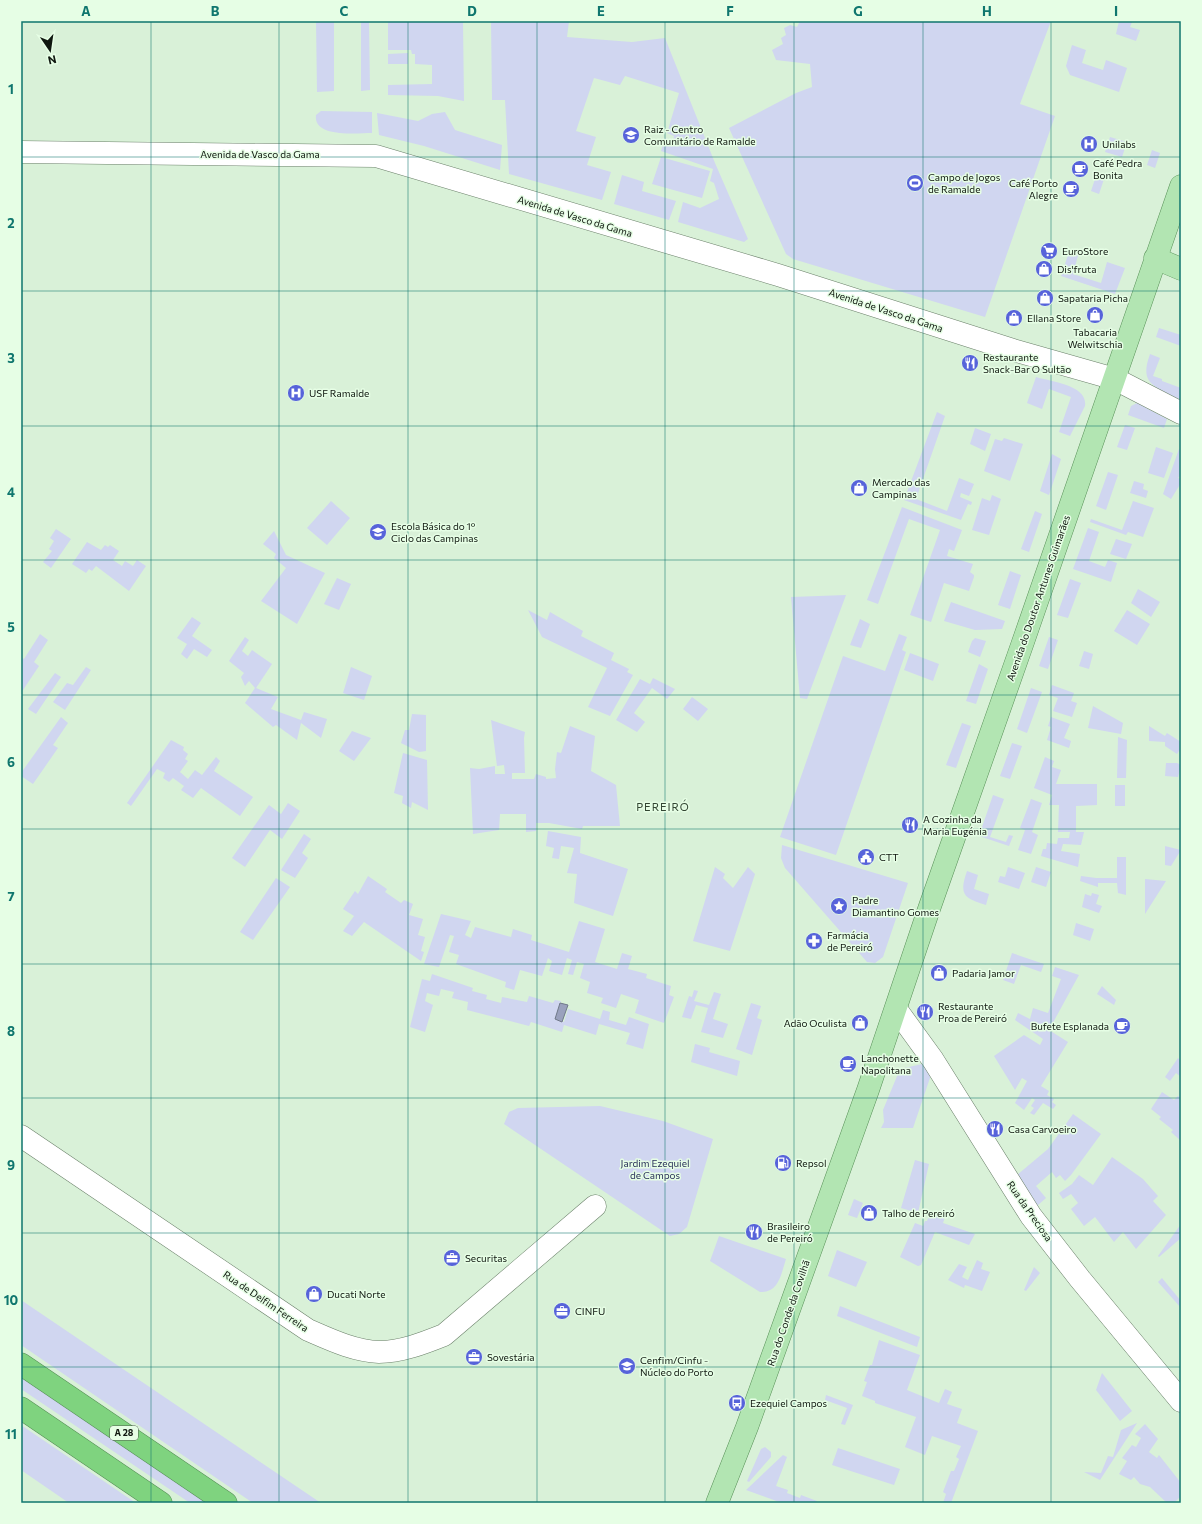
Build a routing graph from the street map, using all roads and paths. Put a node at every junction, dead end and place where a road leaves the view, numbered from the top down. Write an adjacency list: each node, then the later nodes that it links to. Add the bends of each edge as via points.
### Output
1 (21, 152): 5 (street, Avenida de Vasco da Gama, via 376,156 778,275 1006,348)
2 (1181, 186): 3 (main road, Avenida do Doutor Antunes Guimarães)
3 (1155, 258): 4 (main road); 5 (main road, Avenida do Doutor Antunes Guimarães)
4 (1181, 269)
5 (1115, 379): 6 (street, Avenida de Vasco da Gama); 7 (main road, Avenida do Doutor Antunes Guimarães, via 926,915)
6 (1181, 413)
7 (896, 1009): 11 (street, Rua da Preciosa, via 933,1060 1031,1216); 15 (main road, Rua do Conde da Covilhã, via 748,1427)
8 (21, 1136): 9 (street, Rua de Delfim Ferreira, via 308,1330 344,1346 379,1352 413,1346 444,1335)
9 (596, 1206)
10 (21, 1364): 14 (highway, A 28)
11 (1181, 1401)
12 (21, 1408): 13 (highway)
13 (161, 1503)
14 (226, 1503)
15 (717, 1503)

